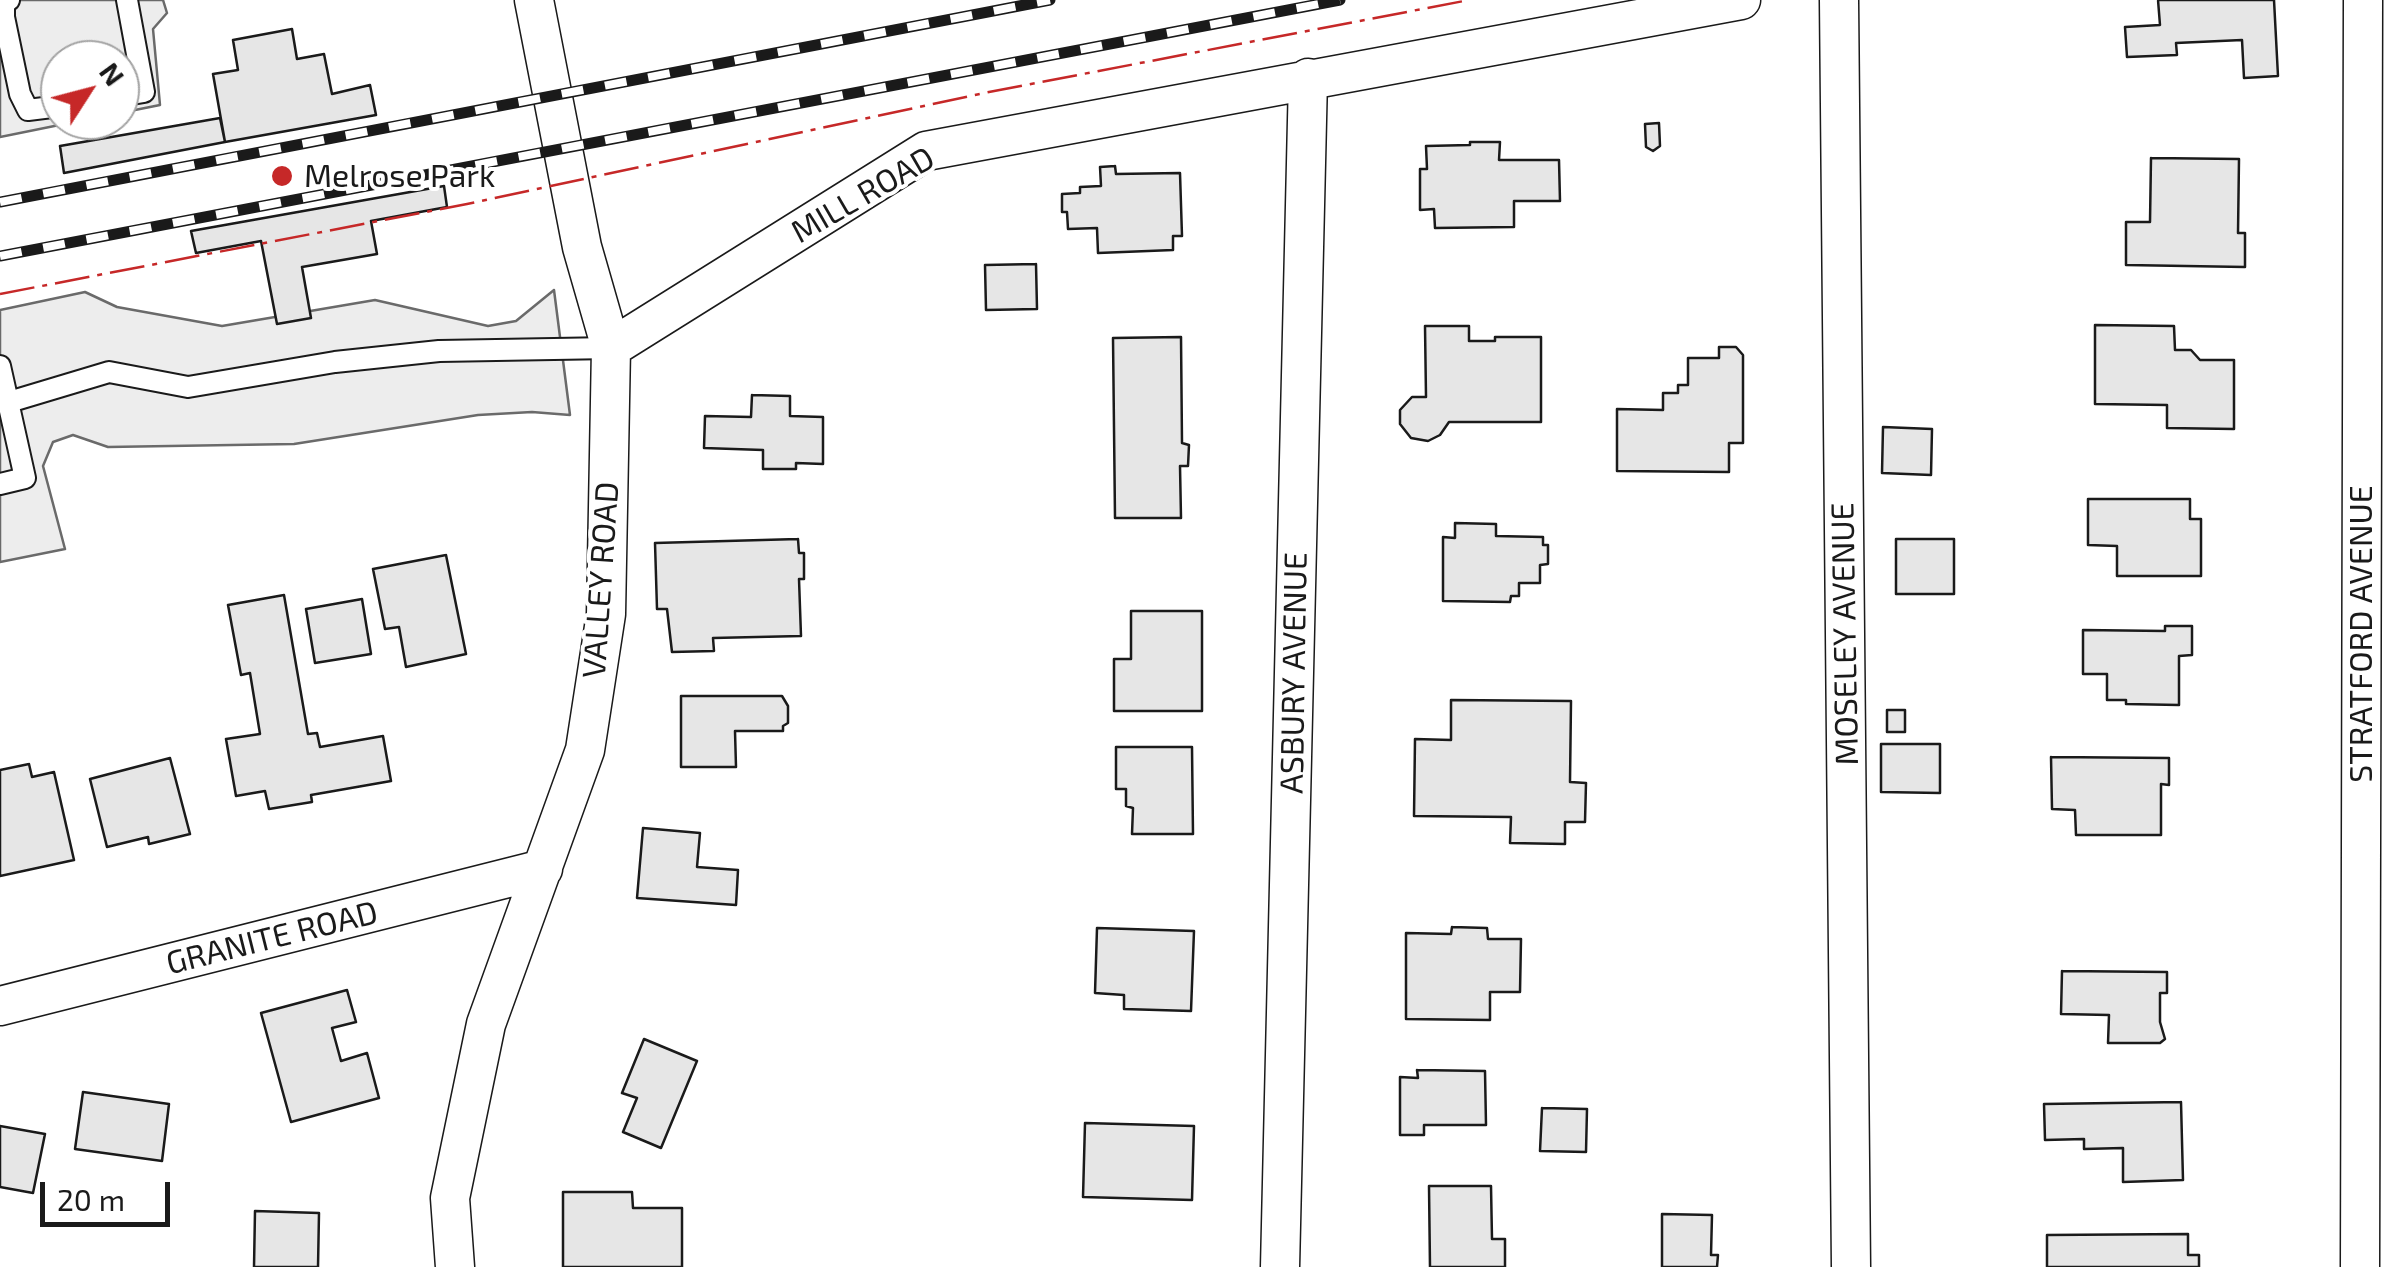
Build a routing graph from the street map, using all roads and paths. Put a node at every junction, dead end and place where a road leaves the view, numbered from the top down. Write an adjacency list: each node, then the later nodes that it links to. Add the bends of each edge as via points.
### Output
1 (9, 0): 11 (lane, via 4,17 20,94 28,110)
2 (127, 0): 7 (lane)
3 (534, 0): 12 (street, VALLEY ROAD, via 582,248)
4 (1741, 0): 9 (street, MILL ROAD)
5 (1839, 0): 20 (street, MOSELEY AVENUE)
6 (2363, 0): 21 (street, STRATFORD AVENUE)
7 (134, 40)
8 (140, 70): 10 (lane)
9 (1308, 78): 12 (street, MILL ROAD, via 926,151); 19 (street, ASBURY AVENUE)
10 (140, 93)
11 (40, 108)
12 (611, 348): 14 (lane, via 440,351 188,387 109,372); 16 (street, VALLEY ROAD, via 606,614 585,750)
13 (0, 366): 14 (lane)
14 (9, 402): 15 (lane, via 25,478)
15 (0, 484)
16 (543, 870): 17 (street, GRANITE ROAD); 18 (street, VALLEY ROAD, via 486,1024 450,1198)
17 (0, 1006)
18 (455, 1267)
19 (1280, 1267)
20 (1851, 1267)
21 (2360, 1267)

